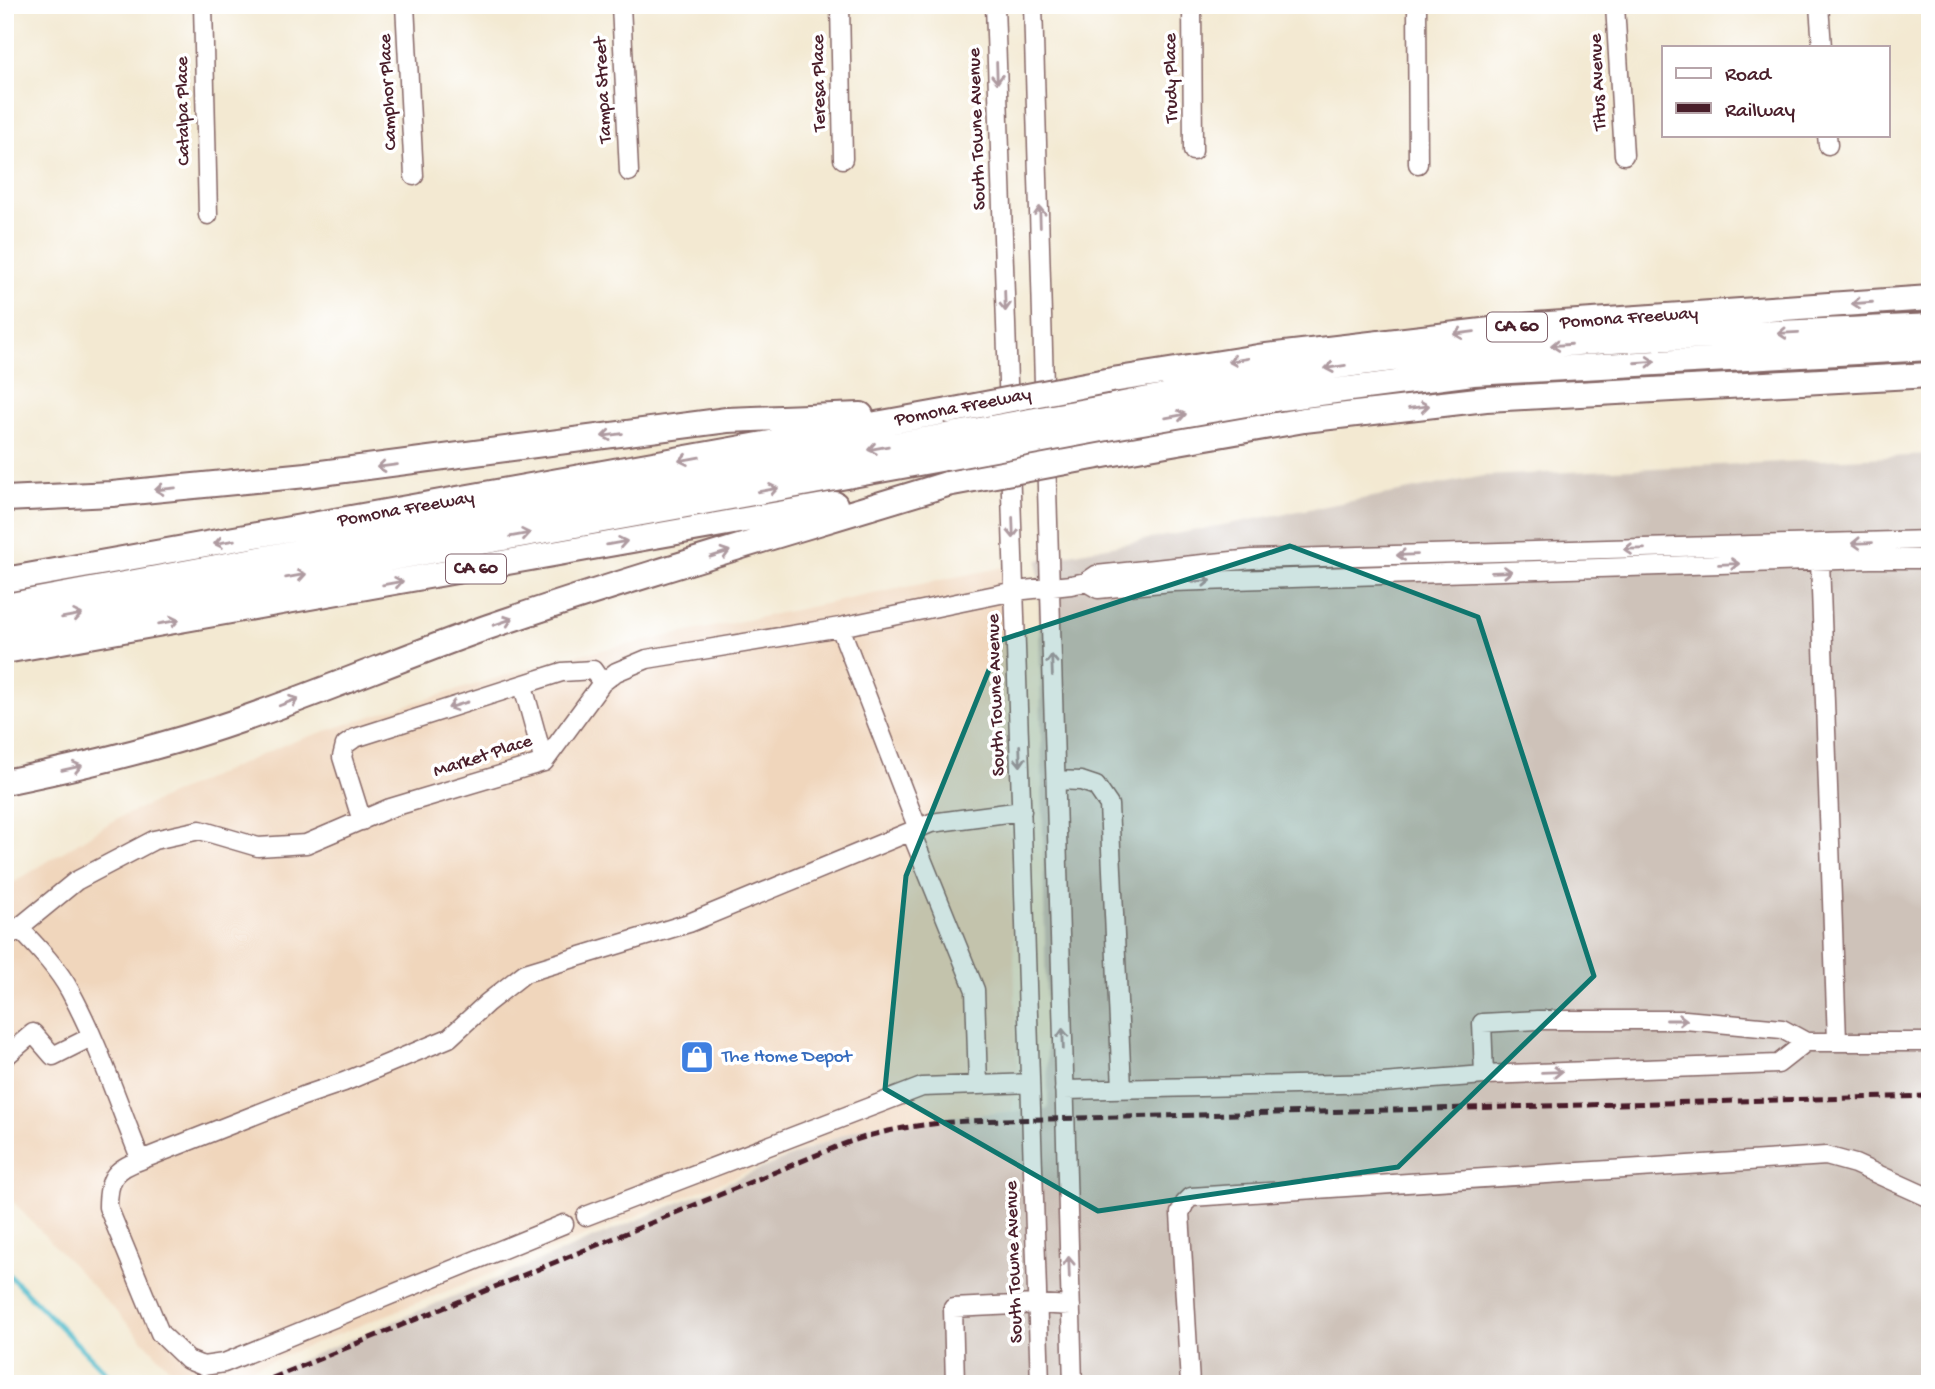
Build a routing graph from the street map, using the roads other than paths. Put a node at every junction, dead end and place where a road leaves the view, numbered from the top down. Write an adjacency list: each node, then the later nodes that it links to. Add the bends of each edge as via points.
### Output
1 (203, 5): 18 (street, Catalpa Place)
2 (405, 5): 17 (street, Camphor Place)
3 (621, 5): 16 (street, Tampa Street)
4 (840, 5): 14 (street, Teresa Place)
5 (995, 5): 34 (street, South Towne Avenue, one-way to 34)
6 (1033, 5): 33 (street, one-way to 6)
7 (1192, 5): 12 (street, Trudy Place)
8 (1417, 5): 15 (street)
9 (1615, 5): 13 (street, Titus Avenue)
10 (1819, 5): 11 (street)
11 (1822, 46)
12 (1194, 151)
13 (1624, 155)
14 (843, 159)
15 (1418, 163)
16 (629, 172)
17 (414, 176)
18 (208, 215)
19 (1930, 298): 23 (highway, Pomona Freeway / CA 60, one-way to 23, bridge, via 1534,325 1258,357)
20 (1930, 326): 24 (highway, one-way to 24, via 1639,340 1355,364 1253,379)
21 (1930, 348): 24 (highway, one-way to 21, via 1474,373)
22 (1930, 375): 26 (highway, CA 60, one-way to 22, bridge, via 1304,420 1486,399)
23 (949, 411): 27 (highway, one-way to 27, via 727,420 384,466 112,494); 31 (highway, Pomona Freeway / CA 60, one-way to 31)
24 (1108, 417): 25 (highway, bridge)
25 (946, 447): 35 (highway, one-way to 35, via 593,497); 37 (highway, one-way to 25)
26 (947, 484): 38 (highway, CA 60, one-way to 26); 43 (highway, one-way to 26, via 235,722 485,628)
27 (13, 498)
28 (1930, 540): 32 (street, one-way to 32, via 1252,559 1096,575)
29 (1930, 559): 30 (street)
30 (1820, 561): 32 (street, one-way to 30, via 1098,589 1172,582); 49 (street)
31 (13, 577)
32 (1086, 582): 33 (street, Market Place)
33 (1050, 589): 34 (street, Market Place); 42 (street, one-way to 33)
34 (1015, 591): 36 (street, Market Place); 44 (street, South Towne Avenue, one-way to 44)
35 (5, 606)
36 (840, 627): 39 (street, Market Place, via 647,659); 46 (street)
37 (5, 628)
38 (5, 651)
39 (602, 683): 40 (street, via 593,670 562,672); 41 (street, Market Place)
40 (523, 686): 41 (street); 45 (street, one-way to 45, via 345,745 342,757)
41 (544, 762): 45 (street, Market Place, via 390,808)
42 (1056, 780): 56 (street, via 1096,786 1109,805); 57 (street, one-way to 42)
43 (5, 782)
44 (1021, 811): 46 (street); 54 (street, South Towne Avenue)
45 (362, 821): 47 (street, Market Place, via 306,844 258,847 200,830 154,840 76,881)
46 (920, 828): 55 (street, via 975,990); 58 (street, via 690,923 525,973 449,1038)
47 (12, 934): 48 (street, via 44,955 69,990)
48 (91, 1037): 52 (street, via 53,1056 33,1032); 58 (street)
49 (1836, 1041): 50 (street); 51 (street)
50 (1806, 1042): 53 (street, one-way to 50, via 1778,1064); 53 (street, one-way to 50, via 1482,1023 1685,1020 1782,1029)
51 (1930, 1042)
52 (5, 1057)
53 (1484, 1075): 56 (street, via 1383,1083)
54 (1030, 1083): 55 (street); 62 (street, South Towne Avenue)
55 (978, 1085): 60 (street, via 922,1087)
56 (1122, 1088): 57 (street)
57 (1064, 1090): 63 (street, one-way to 57)
58 (141, 1160): 61 (street, via 124,1165 114,1175 108,1207 160,1333 188,1360 204,1366 224,1363)
59 (1930, 1198): 67 (street, via 1826,1156 1191,1197 1180,1213)
60 (586, 1216)
61 (564, 1224)
62 (1037, 1304): 63 (street); 64 (street, via 953,1308); 65 (street, South Towne Avenue)
63 (1070, 1306): 66 (street)
64 (955, 1384)
65 (1040, 1384)
66 (1073, 1384)
67 (1190, 1384)

